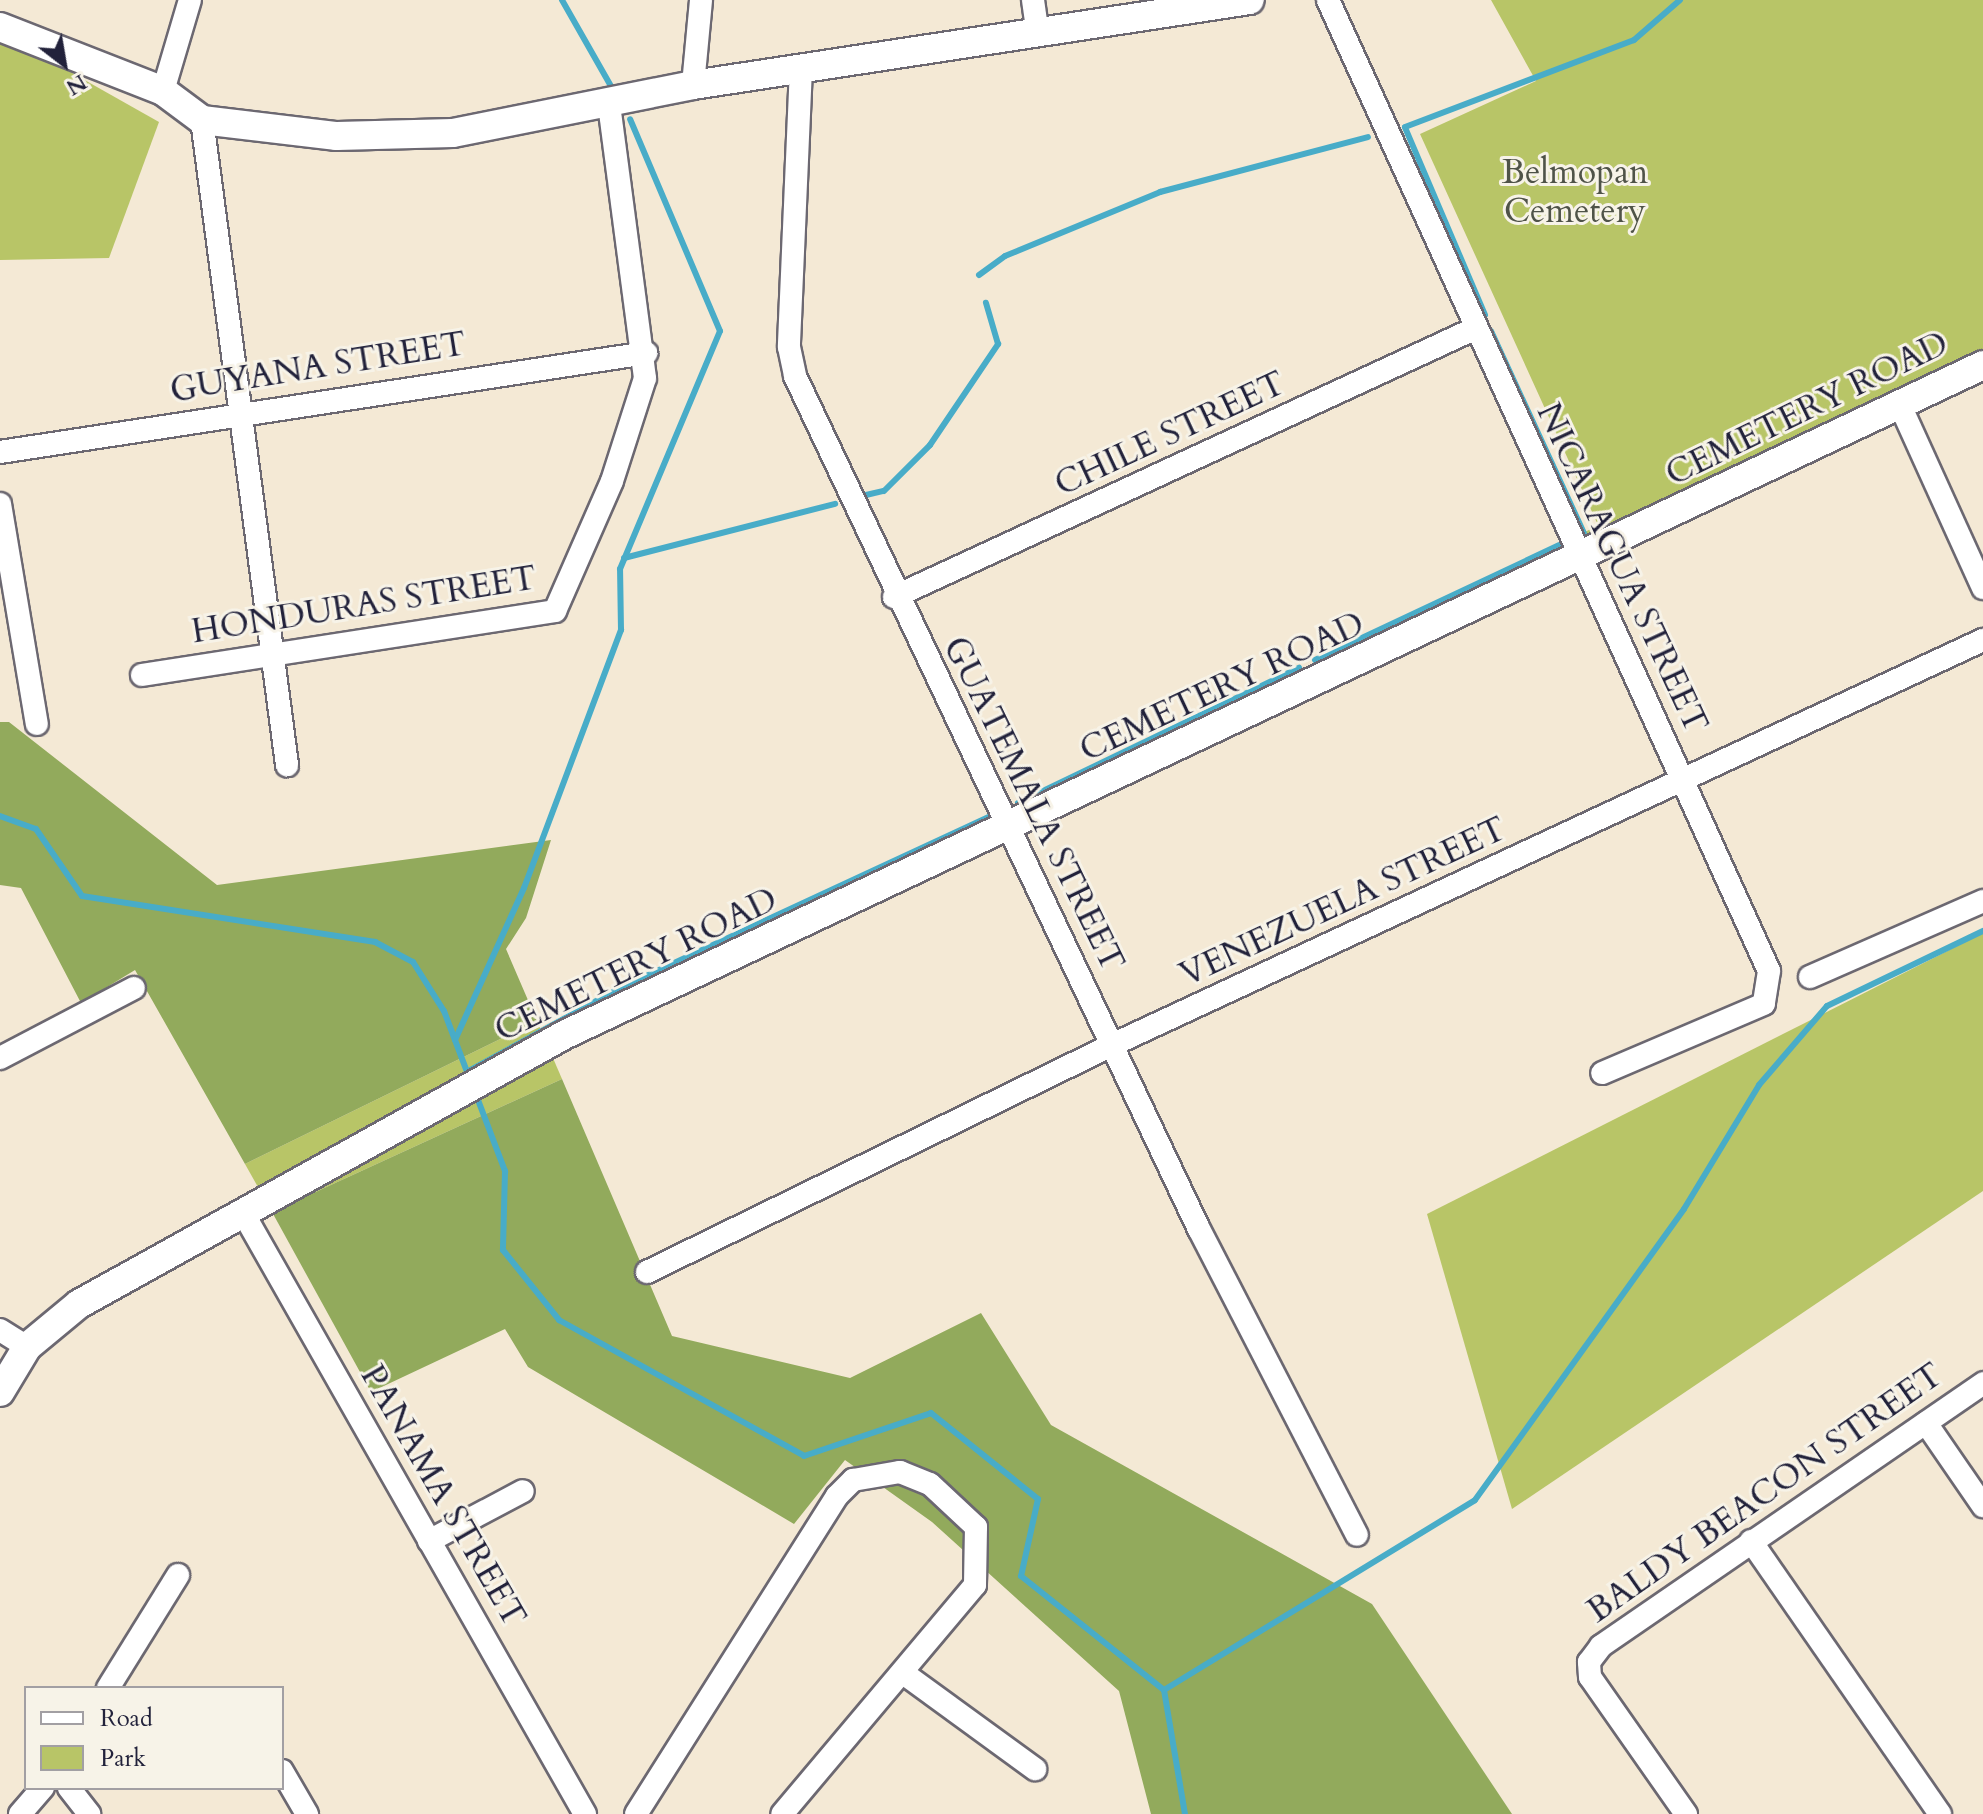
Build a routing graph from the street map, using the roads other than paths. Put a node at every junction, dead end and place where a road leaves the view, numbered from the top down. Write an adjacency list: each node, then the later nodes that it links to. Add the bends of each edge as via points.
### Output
1 (190, 0): 10 (street)
2 (701, 0): 9 (street)
3 (1033, 0): 7 (street)
4 (1250, 0): 7 (street)
5 (1328, 0): 13 (street, NICARAGUA STREET)
6 (0, 27): 10 (street)
7 (1037, 30): 8 (street)
8 (801, 68): 9 (street); 22 (street, GUATEMALA STREET, via 791,362)
9 (693, 85): 11 (street)
10 (163, 91): 12 (street)
11 (609, 106): 12 (street, via 453,133 337,136); 14 (street, HONDURAS STREET)
12 (202, 120): 17 (street)
13 (1474, 329): 20 (street, NICARAGUA STREET); 22 (street, CHILE STREET)
14 (646, 353): 17 (street, GUYANA STREET); 24 (street, HONDURAS STREET, via 612,481 555,611)
15 (1983, 365): 16 (street, CEMETERY ROAD)
16 (1900, 405): 20 (street, CEMETERY ROAD); 21 (street)
17 (243, 411): 18 (street, GUYANA STREET); 24 (street)
18 (0, 452)
19 (0, 504): 26 (street)
20 (1580, 559): 28 (street, NICARAGUA STREET); 29 (street, CEMETERY ROAD)
21 (1983, 588)
22 (894, 597): 29 (street, GUATEMALA STREET)
23 (1983, 640): 28 (street, VENEZUELA STREET)
24 (270, 657): 25 (street, HONDURAS STREET); 27 (street)
25 (142, 675)
26 (37, 724)
27 (287, 765)
28 (1683, 781): 33 (street, VENEZUELA STREET); 35 (street, NICARAGUA STREET, via 1771,991 1764,1004)
29 (1012, 826): 33 (street, GUATEMALA STREET); 36 (street, CEMETERY ROAD, via 564,1035)
30 (1983, 901): 31 (street)
31 (1810, 977)
32 (134, 988): 34 (street)
33 (1112, 1045): 37 (street, VENEZUELA STREET); 45 (street, GUATEMALA STREET)
34 (0, 1058)
35 (1602, 1073)
36 (242, 1211): 39 (street, via 79,1304); 46 (street, PANAMA STREET)
37 (647, 1272)
38 (0, 1330): 39 (street)
39 (27, 1347): 41 (street)
40 (1983, 1383): 42 (street, BALDY BEACON STREET)
41 (0, 1392)
42 (1926, 1423): 44 (street); 47 (street, BALDY BEACON STREET)
43 (523, 1491): 46 (street)
44 (1983, 1506)
45 (1357, 1535)
46 (429, 1541): 58 (street, PANAMA STREET)
47 (1751, 1541): 61 (street, BALDY BEACON STREET, via 1589,1662 1590,1677); 62 (street)
48 (178, 1575): 50 (street)
49 (906, 1675): 51 (street); 59 (street, via 975,1585 976,1527 930,1484 900,1472 853,1480 837,1496); 60 (street)
50 (109, 1686)
51 (1035, 1769)
52 (284, 1774): 57 (street)
53 (41, 1790): 55 (street)
54 (71, 1790): 56 (street)
55 (20, 1814)
56 (89, 1814)
57 (307, 1814)
58 (585, 1814)
59 (636, 1814)
60 (782, 1814)
61 (1686, 1814)
62 (1940, 1814)

